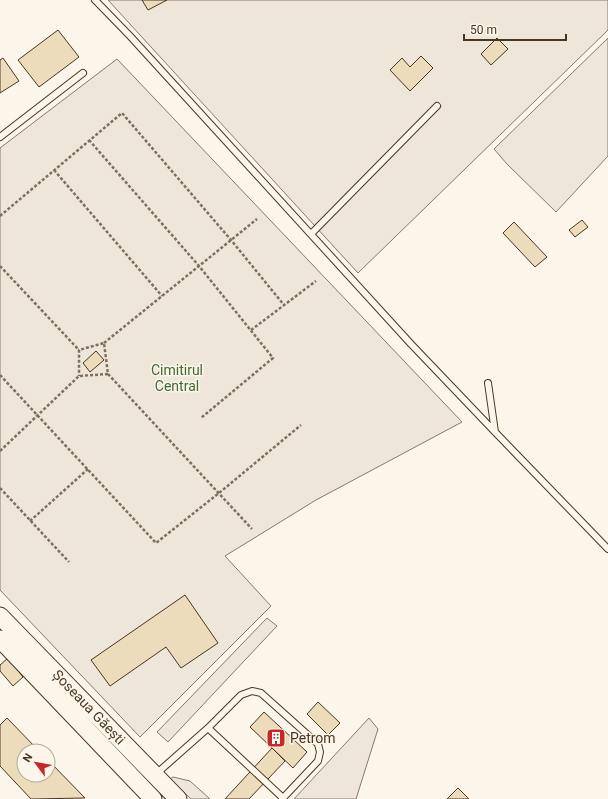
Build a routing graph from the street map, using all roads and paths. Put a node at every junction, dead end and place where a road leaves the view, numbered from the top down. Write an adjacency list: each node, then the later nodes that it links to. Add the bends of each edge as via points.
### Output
1 (95, 0): 9 (lane)
2 (83, 73): 4 (lane)
3 (437, 106): 9 (lane)
4 (0, 137)
5 (89, 140): 6 (path); 10 (path, via 122,113); 12 (path)
6 (54, 170): 7 (path); 14 (path)
7 (0, 216)
8 (257, 219): 10 (path)
9 (311, 234): 26 (lane)
10 (231, 240): 12 (path); 15 (path)
11 (0, 266): 18 (path)
12 (199, 266): 14 (path); 16 (path)
13 (316, 281): 15 (path)
14 (162, 296): 17 (path)
15 (284, 305): 16 (path)
16 (251, 330): 24 (path, via 273,358)
17 (104, 343): 18 (path); 19 (path)
18 (79, 350): 21 (path)
19 (108, 374): 21 (path); 30 (path)
20 (0, 375): 23 (path)
21 (79, 376): 23 (path)
22 (488, 384): 26 (lane)
23 (38, 415): 27 (path); 28 (path)
24 (201, 418)
25 (301, 425): 30 (path)
26 (495, 432): 33 (lane)
27 (0, 451)
28 (88, 469): 30 (path, via 156,543); 31 (path)
29 (0, 488): 31 (path)
30 (219, 493): 32 (path)
31 (30, 521): 34 (path)
32 (252, 529)
33 (608, 549)
34 (69, 562)
35 (0, 616): 38 (main road, Șoseaua Găești)
36 (0, 639): 39 (main road, Șoseaua Găești)
37 (208, 728): 38 (lane); 41 (lane); 41 (lane, via 241,695 252,691 261,693 318,744 318,761)
38 (155, 775): 39 (main road); 40 (main road, Șoseaua Găești)
39 (147, 793)
40 (178, 799)
41 (282, 799)

